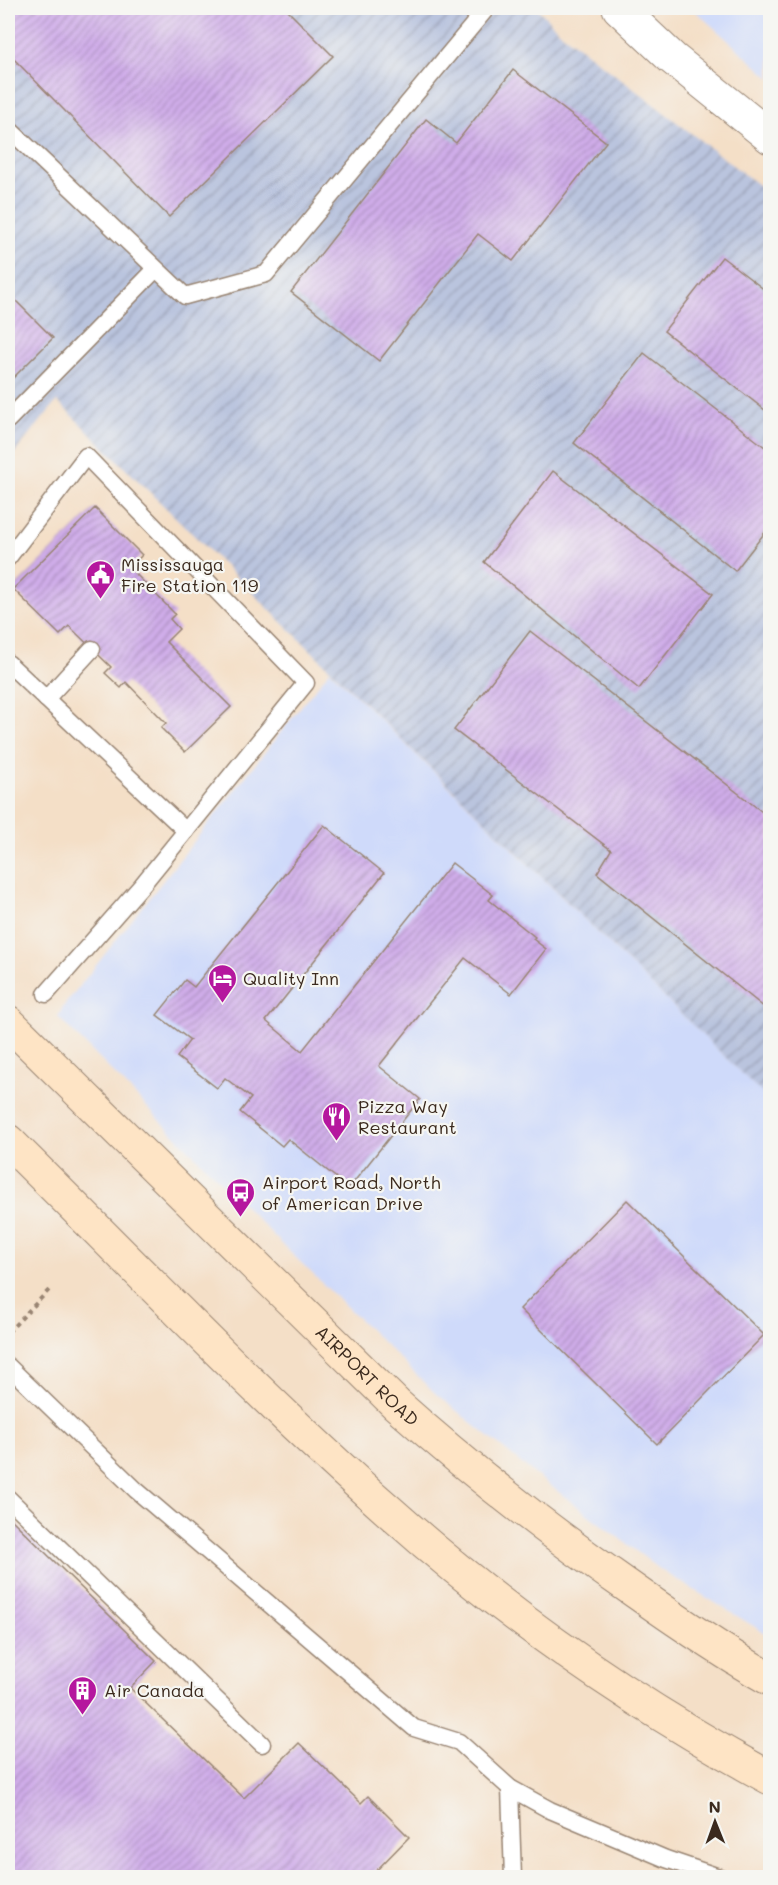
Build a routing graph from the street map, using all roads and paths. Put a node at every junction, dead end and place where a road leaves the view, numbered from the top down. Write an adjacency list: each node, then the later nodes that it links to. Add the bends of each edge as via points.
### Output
1 (487, 8): 5 (lane, via 266,274 185,297)
2 (619, 8): 4 (street, via 672,58)
3 (8, 128): 5 (lane)
4 (771, 137)
5 (156, 269): 6 (lane)
6 (8, 420)
7 (8, 558): 11 (lane, via 86,456 306,683)
8 (92, 649): 10 (lane)
9 (8, 663): 10 (lane)
10 (46, 699): 11 (lane)
11 (186, 831): 12 (lane)
12 (46, 994)
13 (8, 1022): 19 (main road, AIRPORT ROAD, via 396,1404 453,1454 594,1563)
14 (8, 1141): 21 (main road, via 306,1435 446,1560 610,1681)
15 (52, 1287): 16 (path)
16 (8, 1332)
17 (8, 1366): 22 (lane, via 136,1490 414,1728 459,1742)
18 (8, 1498): 20 (lane)
19 (771, 1679)
20 (262, 1744)
21 (771, 1778)
22 (510, 1788): 23 (lane); 24 (lane, via 550,1810)
23 (513, 1878)
24 (722, 1878)

